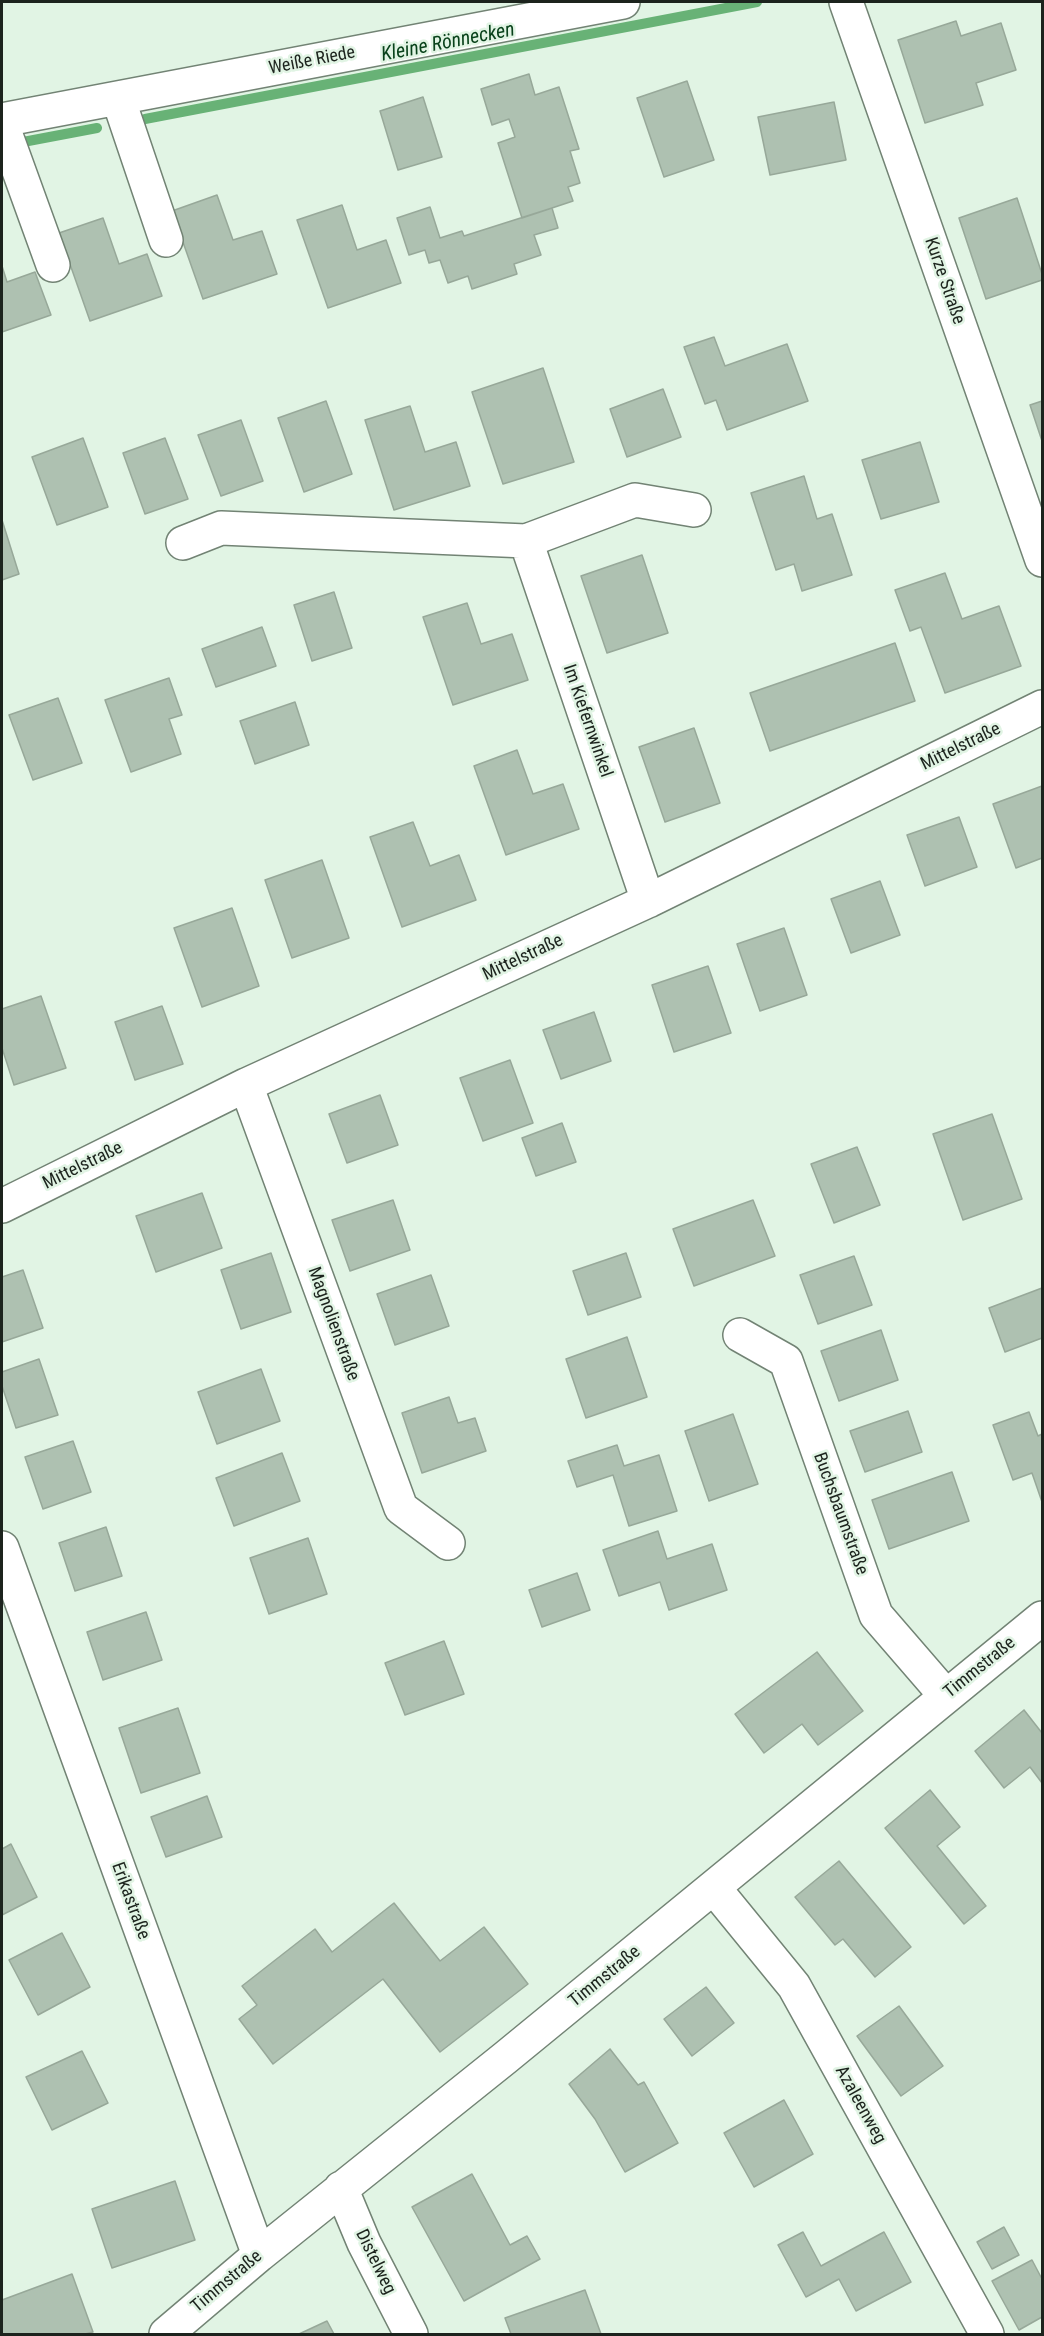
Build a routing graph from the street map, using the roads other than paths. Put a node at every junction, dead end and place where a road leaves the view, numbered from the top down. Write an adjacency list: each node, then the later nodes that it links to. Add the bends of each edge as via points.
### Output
1 (623, 2): 3 (street, Weiße Riede)
2 (846, 2): 10 (street, Kurze Straße)
3 (118, 98): 4 (street, Weiße Riede); 5 (street)
4 (2, 122): 6 (street)
5 (166, 240)
6 (53, 265)
7 (694, 510): 8 (street, via 635,500)
8 (526, 541): 9 (street, via 221,528); 12 (street, Im Kiefernwinkel)
9 (183, 543)
10 (1042, 561)
11 (1042, 707): 12 (street, Mittelstraße)
12 (648, 901): 13 (street, Mittelstraße)
13 (246, 1085): 14 (street, Mittelstraße); 16 (street, Magnolienstraße, via 401,1508)
14 (2, 1206)
15 (740, 1335): 19 (street, Buchsbaumstraße, via 786,1361 876,1615)
16 (448, 1543)
17 (2, 1548): 22 (street, Erikastraße)
18 (1042, 1618): 19 (street, Timmstraße)
19 (946, 1696): 20 (street, Timmstraße)
20 (714, 1888): 21 (street, Timmstraße); 25 (street, Azaleenweg, via 794,1986)
21 (341, 2188): 22 (street, Timmstraße); 24 (street, Distelweg, via 364,2243)
22 (259, 2255): 23 (street, Timmstraße)
23 (166, 2334)
24 (411, 2334)
25 (987, 2334)

